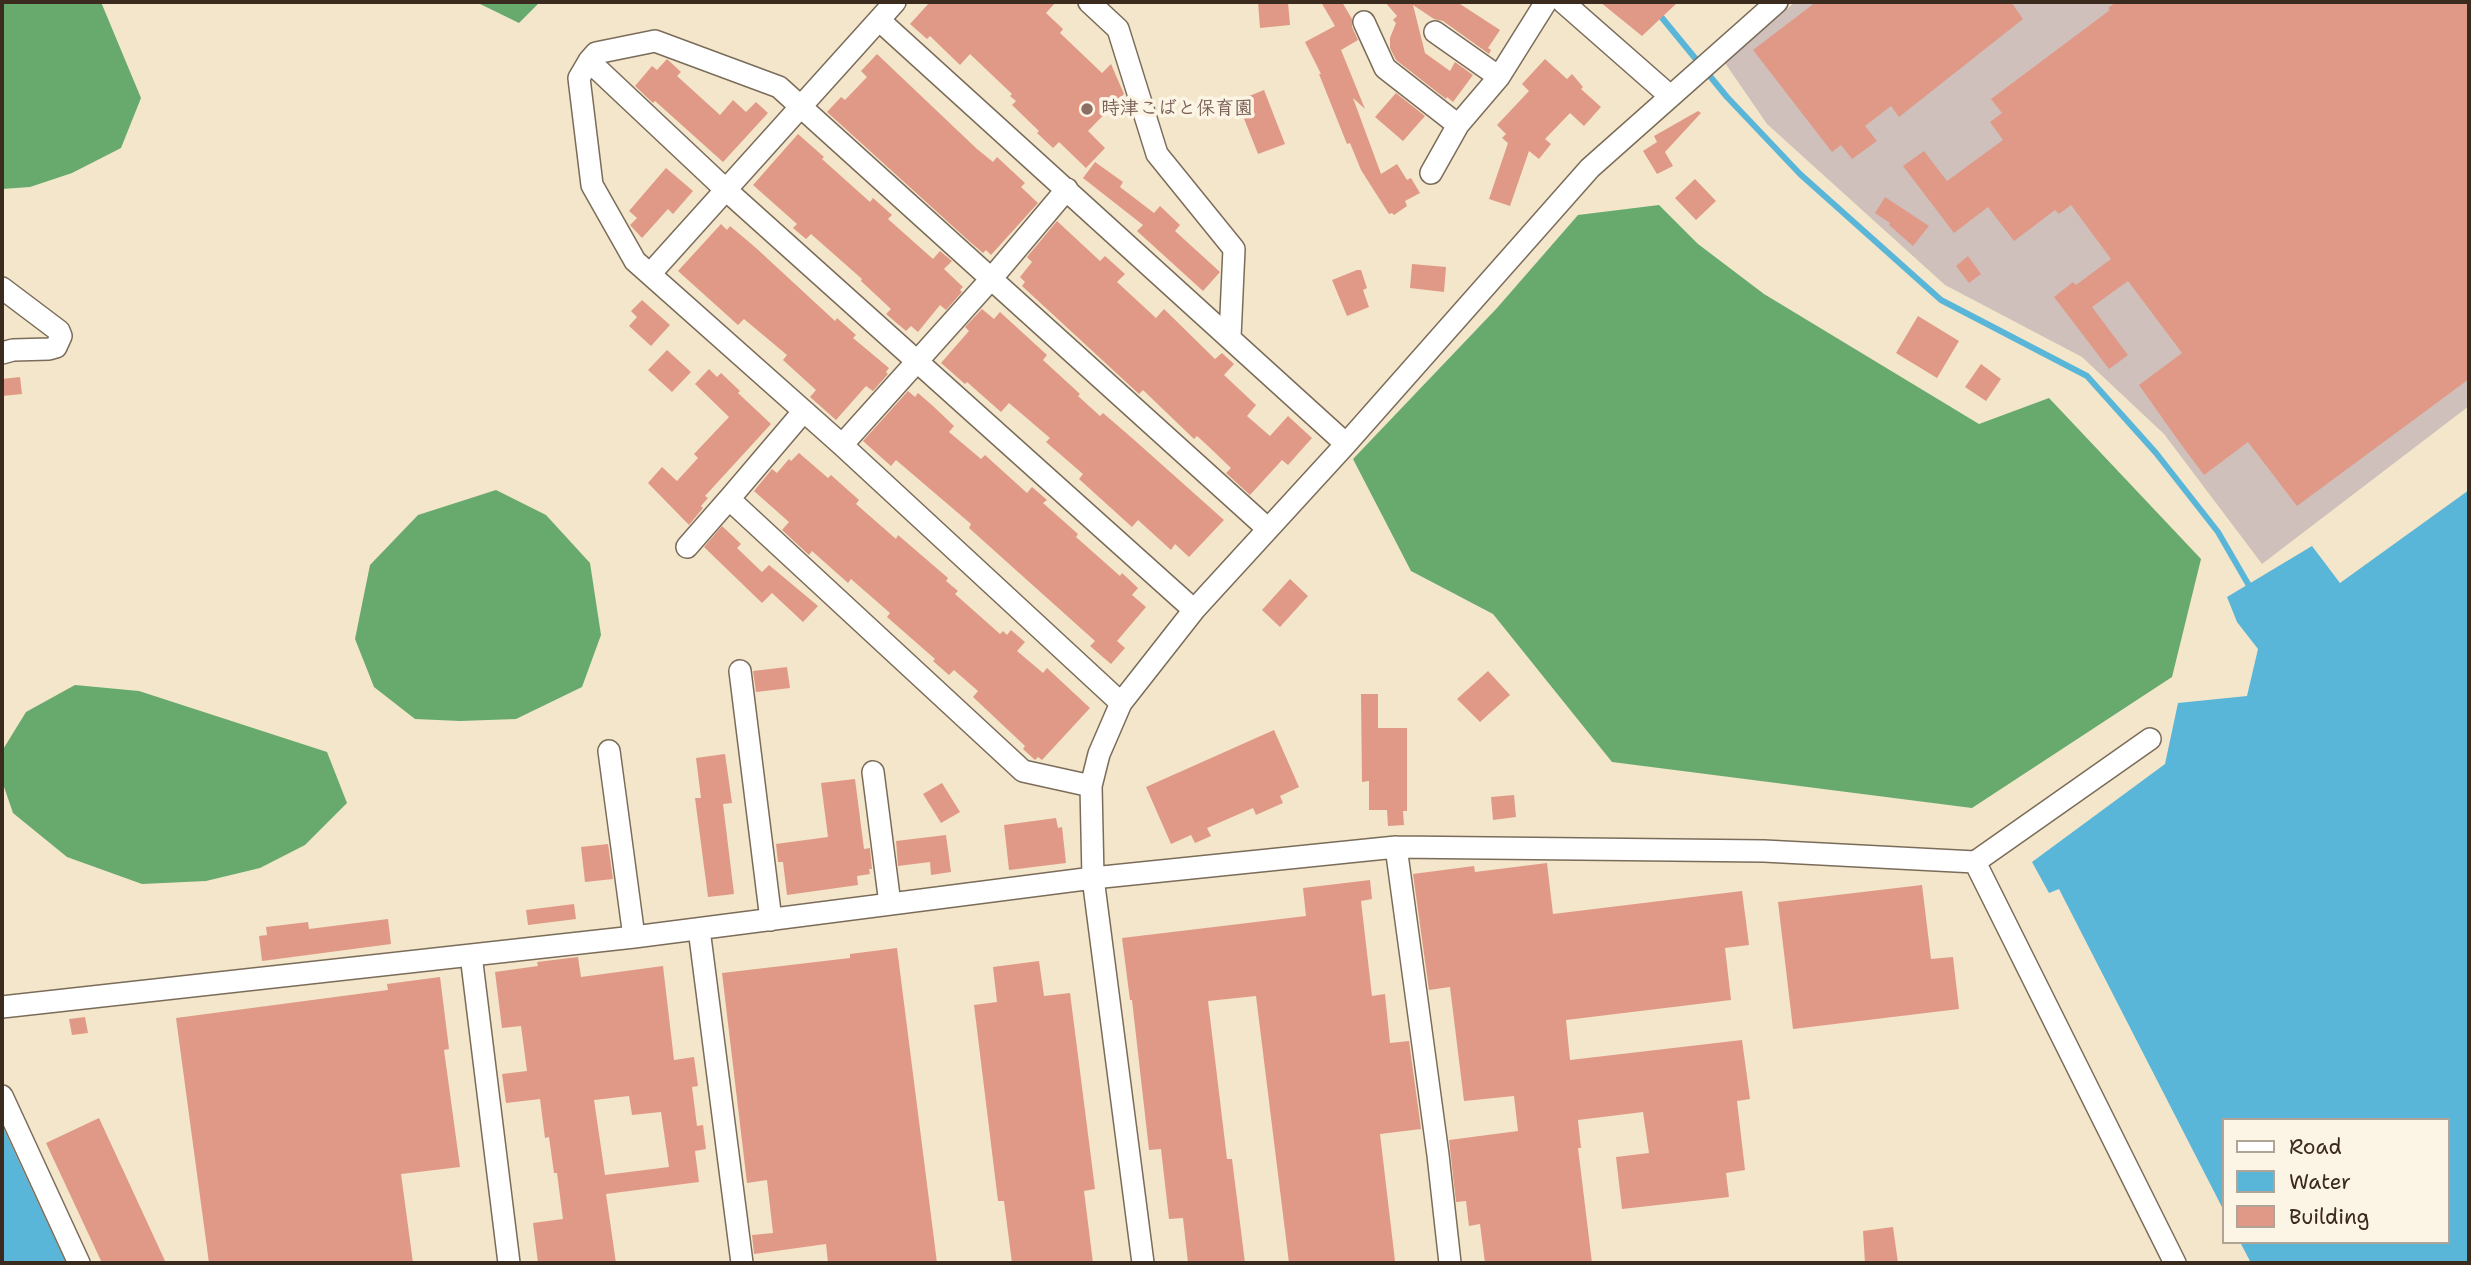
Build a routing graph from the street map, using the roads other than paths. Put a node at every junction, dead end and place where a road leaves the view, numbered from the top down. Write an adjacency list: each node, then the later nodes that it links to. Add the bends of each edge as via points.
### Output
1 (895, 2): 6 (street)
2 (1089, 2): 20 (street, via 1118,29 1157,155 1234,249)
3 (1546, 2): 10 (street)
4 (1563, 2): 11 (street)
5 (1777, 2): 11 (street)
6 (879, 20): 12 (street); 16 (street)
7 (1364, 22): 13 (street, via 1385,68)
8 (1436, 32): 10 (street)
9 (589, 61): 12 (street, via 596,53 655,41 779,87); 15 (street); 17 (street, via 579,78 592,185 635,261)
10 (1499, 77): 13 (street)
11 (1671, 96): 24 (street, via 1590,168)
12 (801, 108): 15 (street); 18 (street)
13 (1458, 125): 14 (street)
14 (1431, 173)
15 (725, 189): 17 (street); 22 (street)
16 (1067, 189): 18 (street); 20 (street)
17 (650, 274): 23 (street)
18 (991, 279): 22 (street); 27 (street)
19 (2, 288): 21 (street, via 61,336 56,347)
20 (1230, 337): 24 (street)
21 (2, 353)
22 (918, 360): 25 (street); 29 (street)
23 (803, 411): 25 (street); 26 (street)
24 (1346, 443): 27 (street)
25 (842, 444): 31 (street)
26 (729, 499): 28 (street); 35 (street, via 1023,771)
27 (1268, 529): 29 (street)
28 (687, 547)
29 (1194, 610): 31 (street)
30 (740, 671): 40 (street)
31 (1121, 703): 35 (street)
32 (2150, 739): 37 (street)
33 (610, 751): 42 (street)
34 (873, 772): 39 (street)
35 (1091, 786): 38 (street)
36 (1396, 847): 37 (street, via 1764,851); 38 (street); 50 (street)
37 (1975, 862): 51 (street)
38 (1093, 878): 39 (street); 49 (street)
39 (890, 904): 40 (street)
40 (771, 920): 41 (street)
41 (699, 929): 42 (street); 48 (street)
42 (634, 936): 43 (street)
43 (471, 955): 44 (street); 47 (street)
44 (2, 1007)
45 (2, 1096): 46 (street)
46 (79, 1263)
47 (509, 1263)
48 (742, 1263)
49 (1143, 1263)
50 (1450, 1263)
51 (2175, 1263)

